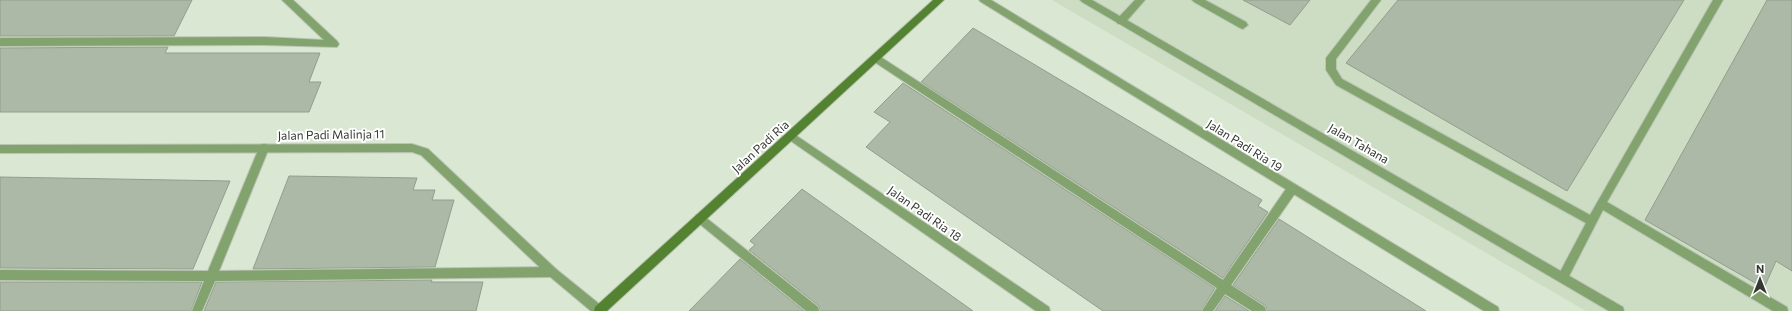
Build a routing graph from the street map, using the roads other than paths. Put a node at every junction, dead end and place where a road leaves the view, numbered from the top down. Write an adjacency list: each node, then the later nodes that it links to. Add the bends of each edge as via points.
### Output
1 (287, 0): 11 (street, via 334,44 265,41)
2 (939, 0): 12 (street, Jalan Padi Ria)
3 (984, 0): 16 (street, Jalan Padi Ria 19)
4 (1085, 0): 9 (street, Jalan Tahana)
5 (1140, 0): 9 (street)
6 (1197, 0): 10 (street)
7 (1376, 0): 19 (street, via 1331,58 1331,70 1339,82)
8 (1718, 0): 17 (street)
9 (1121, 21): 23 (street, Jalan Tahana)
10 (1243, 25)
11 (0, 42)
12 (876, 58): 13 (street, Jalan Padi Ria); 24 (street)
13 (791, 136): 18 (street, Jalan Padi Ria); 28 (street, Jalan Padi Ria 18)
14 (264, 148): 15 (street, Jalan Padi Malinja 11); 20 (street, Jalan Padi Malinja 11, via 400,146 424,152); 22 (street)
15 (0, 149)
16 (1292, 189): 24 (street); 31 (street, Jalan Padi Ria 19)
17 (1601, 204): 19 (street); 33 (street)
18 (700, 218): 26 (street, Jalan Padi Ria); 27 (street)
19 (1593, 222): 23 (street)
20 (552, 272): 22 (street); 26 (street, Jalan Padi Malinja 11)
21 (0, 275): 22 (street)
22 (211, 276): 25 (street)
23 (1563, 277): 32 (street, Jalan Tahana)
24 (1225, 287): 29 (street); 30 (street)
25 (197, 311)
26 (599, 311)
27 (814, 311)
28 (1045, 311)
29 (1207, 311)
30 (1261, 311)
31 (1494, 311)
32 (1619, 311)
33 (1783, 311)

